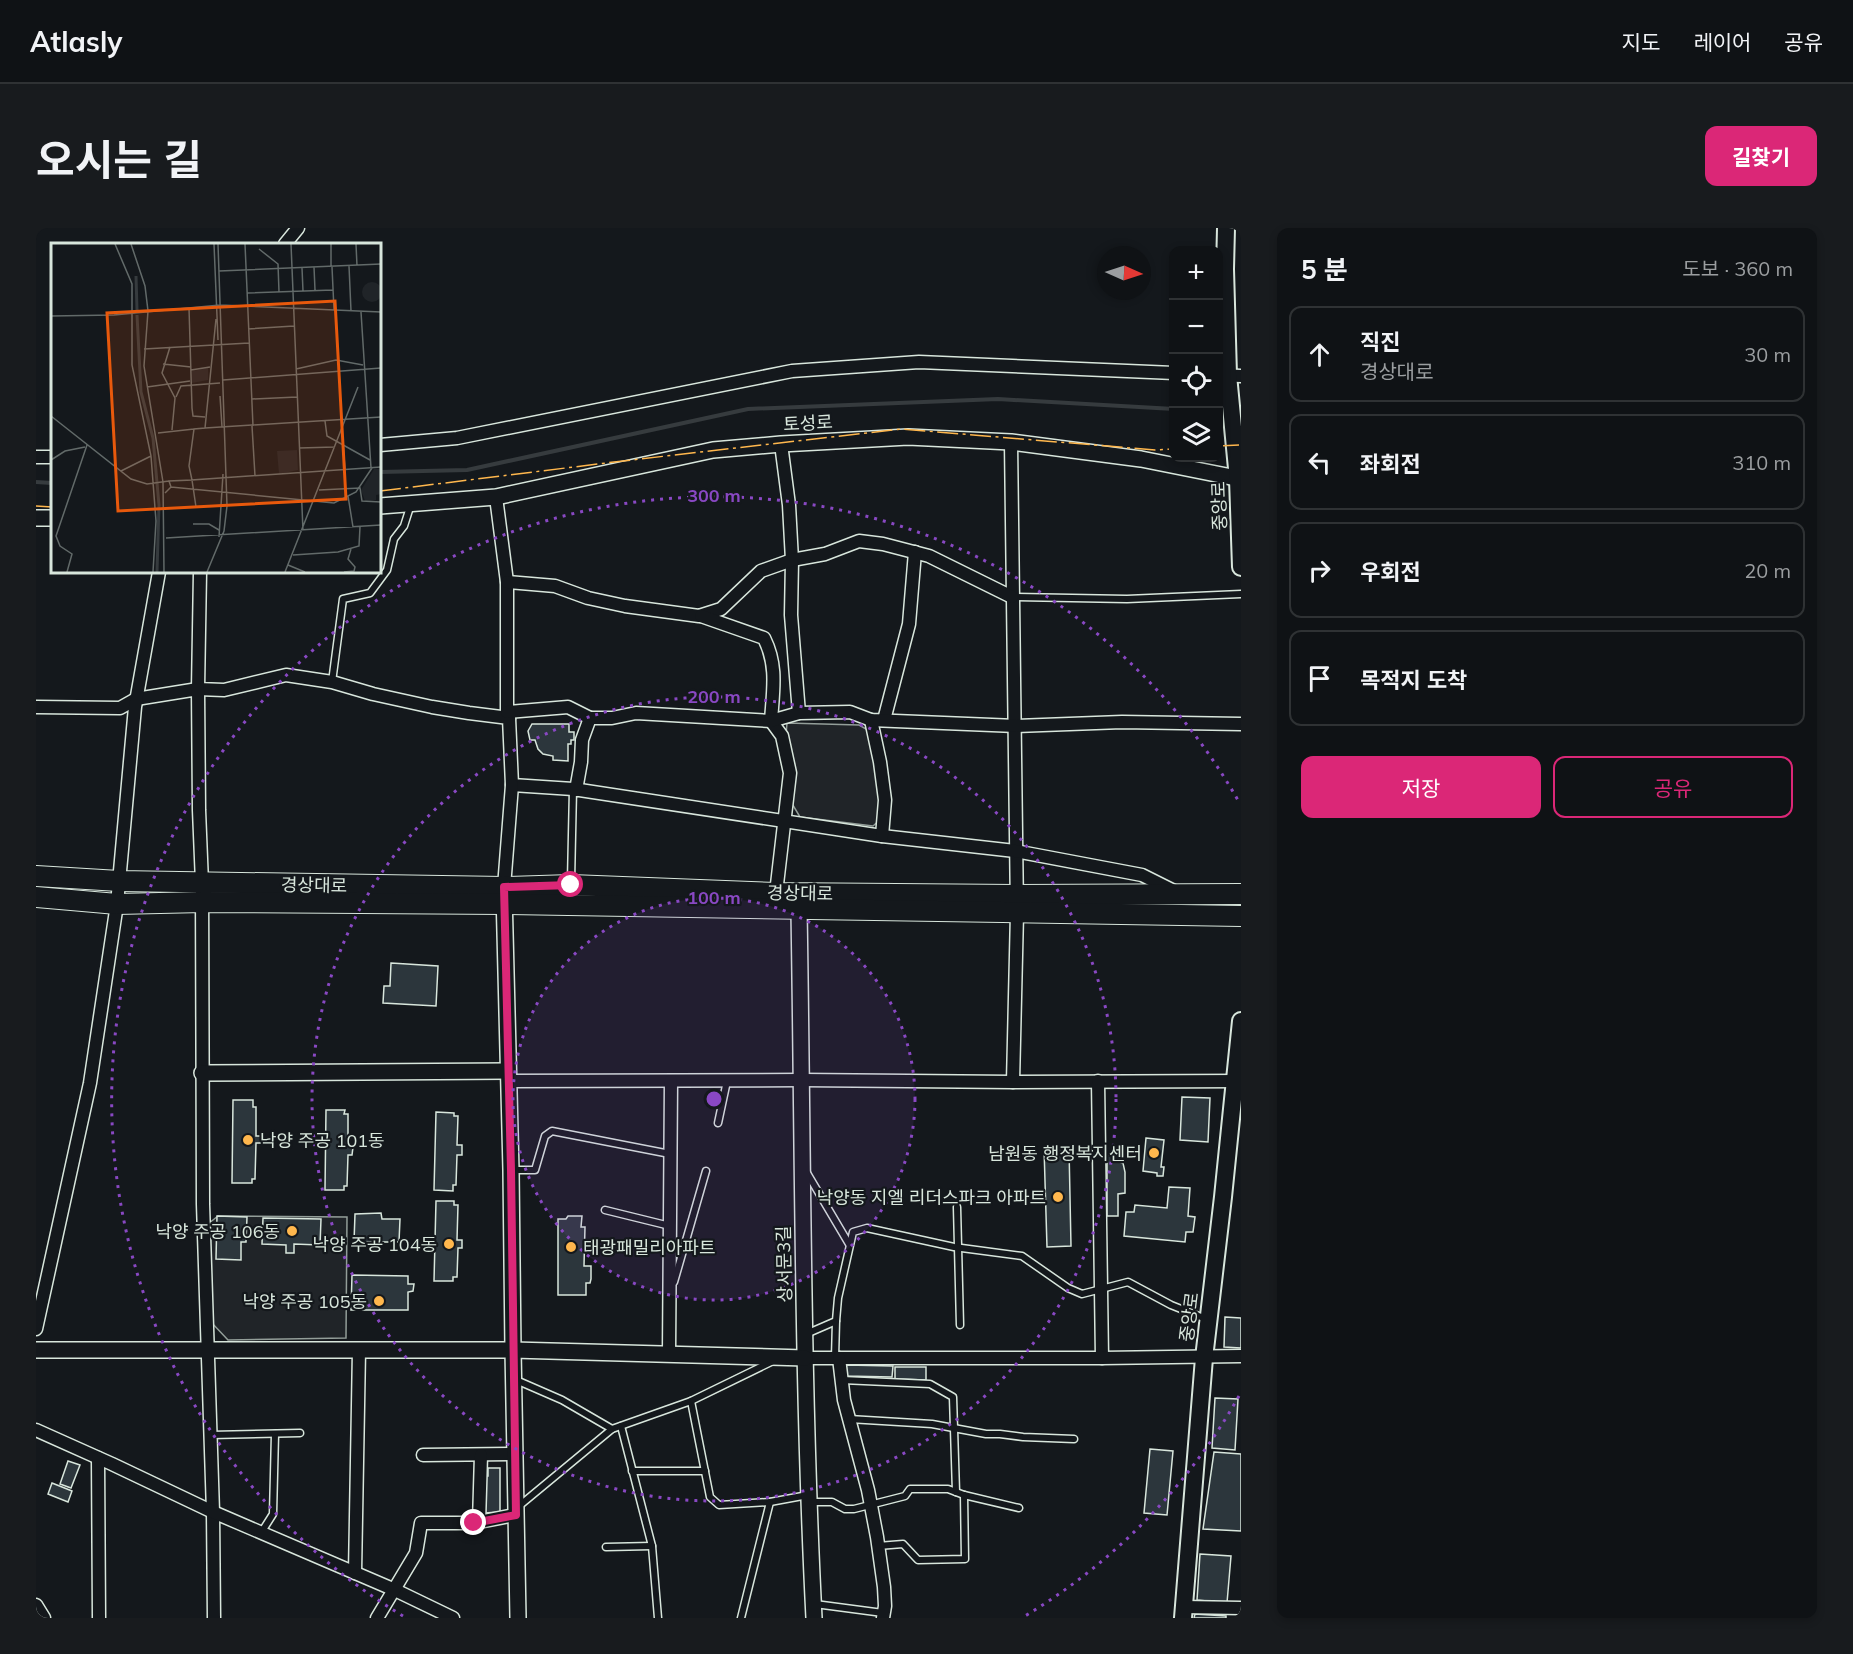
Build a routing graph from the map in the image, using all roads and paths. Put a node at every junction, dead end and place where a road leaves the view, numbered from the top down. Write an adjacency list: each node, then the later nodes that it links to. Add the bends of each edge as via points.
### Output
1 (298, 228): 3 (street)
2 (1226, 228): 5 (main road, 중앙로)
3 (286, 243)
4 (1169, 373): 8 (street, via 919,362 792,371 457,438)
5 (1229, 375): 9 (main road, 중앙로)
6 (1011, 442): 7 (street, 토성로, via 908,437); 9 (street, 토성로, via 1141,459); 20 (street)
7 (782, 444): 10 (street, 토성로, via 713,450); 14 (street)
8 (381, 445)
9 (1239, 479): 15 (main road, 중앙로)
10 (496, 497): 11 (street, 토성로); 18 (street)
11 (411, 504): 12 (street, 토성로); 22 (lane, via 404,526 394,539 387,570 370,593 343,599)
12 (381, 506)
13 (915, 552): 14 (street, via 859,541 825,554); 20 (street); 30 (street, via 909,624)
14 (792, 560): 21 (street, via 761,571 721,609); 26 (street, via 791,615)
15 (1241, 567)
16 (159, 573): 24 (street)
17 (200, 573): 23 (street)
18 (507, 582): 21 (street, via 555,586 625,606); 27 (street)
19 (1241, 594): 20 (lane, via 1127,599)
20 (1012, 597): 33 (street)
21 (699, 616): 31 (street, via 764,638 771,653 774,678)
22 (332, 682): 23 (street, via 286,675 224,690); 27 (street, via 469,714)
23 (198, 689): 24 (street); 43 (street)
24 (136, 699): 25 (street, via 120,708); 40 (street)
25 (36, 707)
26 (799, 713): 29 (street, via 850,712); 31 (street)
27 (508, 715): 28 (street, via 568,707); 34 (street)
28 (590, 718): 31 (street, via 636,713); 35 (street, via 582,740)
29 (871, 720): 30 (street); 37 (street, via 885,800)
30 (884, 720): 33 (street)
31 (771, 721): 36 (street, via 782,736 790,773)
32 (1241, 724): 33 (street, via 1122,722)
33 (1016, 726): 38 (street)
34 (512, 785): 35 (street); 46 (street)
35 (574, 790): 36 (street); 41 (lane)
36 (786, 822): 37 (street); 42 (street)
37 (882, 836): 38 (street)
38 (1015, 851): 44 (street, via 1142,875); 49 (street)
39 (36, 876): 40 (main road, 경상대로)
40 (119, 882): 43 (main road, 경상대로); 48 (street)
41 (571, 885): 42 (main road, 경상대로); 46 (main road, 경상대로)
42 (776, 892): 49 (main road, 경상대로)
43 (202, 893): 46 (main road, 경상대로); 48 (main road, 경상대로); 53 (street)
44 (1179, 894): 45 (main road, 경상대로); 49 (main road, 경상대로)
45 (1241, 894)
46 (504, 896): 50 (main road, 경상대로); 54 (street)
47 (36, 897): 48 (main road, 경상대로)
48 (117, 904): 76 (street, via 90,1083)
49 (1017, 904): 50 (main road, 경상대로); 51 (main road, 경상대로); 60 (street)
50 (799, 910): 56 (street, 상서문3길)
51 (1241, 916)
52 (1241, 1021): 59 (main road, 중앙로)
53 (202, 1073): 54 (street); 79 (street)
54 (508, 1076): 57 (street); 64 (street)
55 (727, 1080): 56 (street); 57 (street); 61 (lane)
56 (802, 1080): 60 (street); 63 (street, 상서문3길)
57 (671, 1081): 62 (street)
58 (1098, 1081): 59 (street); 60 (street); 71 (street)
59 (1238, 1081): 74 (main road, 중앙로)
60 (1013, 1082)
61 (718, 1123)
62 (670, 1154): 64 (lane, via 552,1131 545,1136 535,1170); 68 (street)
63 (802, 1165): 69 (lane); 77 (street, 상서문3길)
64 (511, 1170): 81 (street)
65 (706, 1171): 72 (lane)
66 (957, 1207): 70 (lane)
67 (605, 1209): 68 (lane)
68 (669, 1226): 72 (street)
69 (849, 1245): 70 (lane, via 853,1232 867,1228); 73 (lane)
70 (957, 1247): 71 (lane, via 1022,1256 1068,1288 1082,1294); 75 (lane)
71 (1101, 1290): 74 (lane, via 1128,1282); 87 (street)
72 (669, 1300): 82 (street)
73 (836, 1321): 77 (lane); 86 (lane)
74 (1209, 1321): 88 (main road, 중앙로)
75 (960, 1325)
76 (36, 1329)
77 (804, 1335): 85 (street, 상서문3길)
78 (36, 1350): 79 (street)
79 (207, 1350): 80 (street); 99 (street)
80 (359, 1350): 81 (street); 120 (street)
81 (513, 1350): 82 (street); 89 (street)
82 (669, 1354): 84 (street)
83 (1241, 1356): 88 (street)
84 (782, 1357): 85 (street); 91 (lane)
85 (805, 1358): 86 (street); 109 (street, 상서문3길)
86 (837, 1358): 87 (street); 90 (street)
87 (1102, 1358): 88 (street)
88 (1204, 1358): 125 (main road, 중앙로)
89 (514, 1379): 95 (lane, via 562,1400); 101 (street)
90 (842, 1380): 92 (street); 94 (lane, via 930,1384 953,1397)
91 (691, 1401): 93 (lane); 106 (lane)
92 (849, 1419): 94 (lane); 111 (street)
93 (621, 1426): 95 (lane); 105 (lane)
94 (954, 1428): 100 (lane, via 986,1434); 107 (lane)
95 (612, 1429): 114 (lane)
96 (36, 1430): 104 (street)
97 (300, 1433): 98 (lane)
98 (275, 1434): 99 (lane); 116 (lane, via 273,1515)
99 (210, 1435): 113 (street)
100 (1074, 1439)
101 (515, 1454): 103 (street); 114 (street)
102 (423, 1455): 103 (street)
103 (481, 1455): 115 (street)
104 (98, 1458): 113 (street); 128 (street)
105 (632, 1471): 106 (lane); 117 (lane)
106 (705, 1472): 110 (lane, via 710,1497 719,1505)
107 (956, 1492): 108 (lane); 111 (lane, via 910,1489 905,1496)
108 (964, 1496): 112 (lane); 118 (lane, via 965,1558 918,1560 903,1544)
109 (808, 1498): 110 (lane); 111 (lane, via 832,1502 845,1509); 124 (street, 상서문3길)
110 (770, 1502): 134 (lane)
111 (871, 1504): 118 (street)
112 (1018, 1508)
113 (213, 1512): 116 (street); 129 (street)
114 (515, 1512): 115 (street); 132 (street)
115 (479, 1522): 121 (street, via 421,1523 416,1553)
116 (261, 1533): 120 (street)
117 (652, 1546): 119 (lane); 133 (lane)
118 (878, 1546): 126 (street, via 884,1587)
119 (606, 1547)
120 (355, 1573): 121 (street)
121 (395, 1590): 130 (street); 131 (street)
122 (36, 1605): 127 (street)
123 (1241, 1608): 125 (street)
124 (813, 1611): 126 (lane)
125 (1184, 1612)
126 (883, 1615)
127 (44, 1618)
128 (99, 1618)
129 (214, 1618)
130 (377, 1618)
131 (453, 1618)
132 (518, 1618)
133 (658, 1618)
134 (741, 1618)

